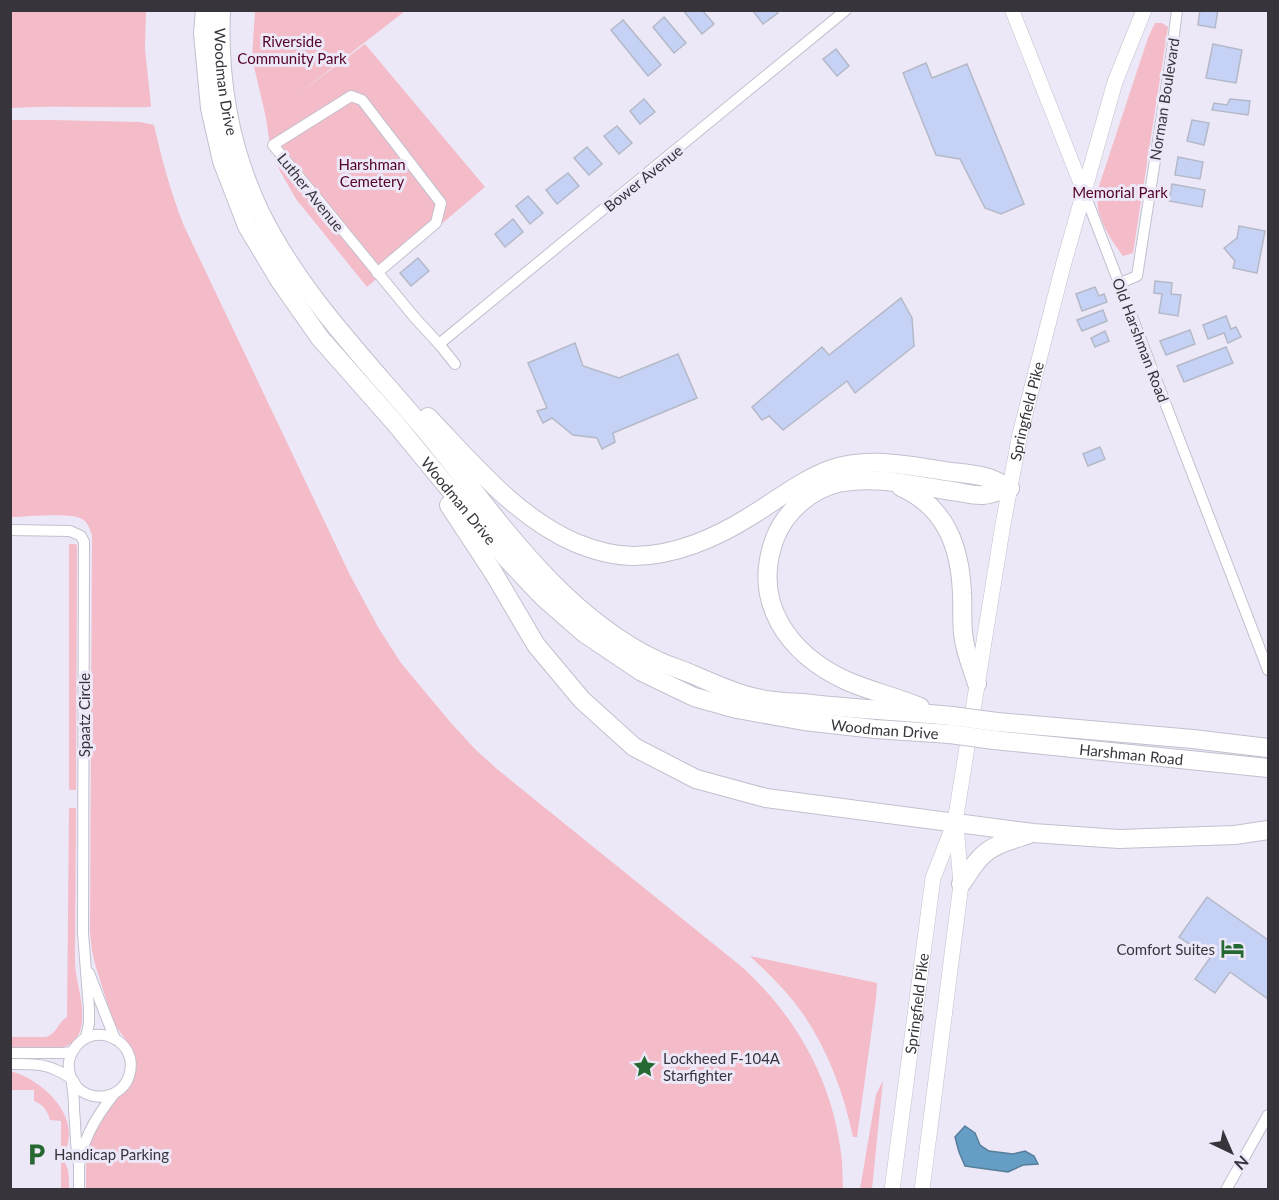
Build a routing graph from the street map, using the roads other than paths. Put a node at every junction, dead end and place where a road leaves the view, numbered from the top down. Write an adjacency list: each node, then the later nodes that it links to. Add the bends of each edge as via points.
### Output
1 (205, 10): 13 (main road, Woodman Drive, via 203,33 210,108 222,161 247,226 320,338)
2 (221, 10): 10 (main road, Woodman Drive, via 224,88 243,171 277,242)
3 (846, 10): 11 (street, Bower Avenue)
4 (1012, 10): 7 (street, Old Harshman Road)
5 (1144, 10): 7 (main road, Springfield Pike, via 1115,81)
6 (1177, 10): 9 (street, Norman Boulevard, via 1137,276)
7 (1084, 192): 9 (street, Old Harshman Road); 15 (main road, Springfield Pike, via 1020,434)
8 (377, 273): 8 (street, Luther Avenue, via 273,145 351,96 362,100 441,203 436,223); 11 (street, Luther Avenue)
9 (1120, 283): 17 (street, Old Harshman Road)
10 (321, 309): 15 (main road, via 529,515 577,543 604,552 633,556 689,545 748,518 816,476 868,462 986,477); 19 (main road, Woodman Drive, via 538,568 579,608 633,648 758,699)
11 (439, 344): 12 (street, Luther Avenue)
12 (455, 364)
13 (395, 423): 19 (main road, Woodman Drive, via 544,598 584,633 642,672 694,697 804,721); 23 (main road, via 536,645 582,700 634,747 696,779 766,798)
14 (879, 481): 15 (main road, via 983,495); 18 (main road, via 908,490 923,500 947,528 958,561 964,640); 19 (main road, via 858,479 819,490 788,516 770,552 769,597 788,636 822,666 846,680)
15 (1010, 488): 18 (main road, Springfield Pike)
16 (10, 530): 27 (street, Spaatz Circle, via 70,531 84,542)
17 (1269, 670)
18 (977, 684): 23 (main road, Springfield Pike)
19 (946, 721): 20 (main road, bridge)
20 (995, 731): 21 (main road, Harshman Road, via 1193,739); 22 (main road, Harshman Road)
21 (1269, 748)
22 (1269, 768)
23 (955, 822): 25 (main road); 26 (main road, Springfield Pike); 38 (main road, Springfield Pike, via 933,878)
24 (1269, 830): 25 (main road, via 1119,839)
25 (1033, 833): 26 (main road, via 988,851)
26 (961, 884): 39 (main road, Springfield Pike)
27 (86, 968): 28 (street); 29 (street)
28 (86, 1038): 29 (street, via 101,1035); 30 (street)
29 (115, 1039): 34 (street, via 128,1053 131,1071 128,1081)
30 (72, 1052): 31 (street); 33 (street)
31 (10, 1053)
32 (10, 1064): 33 (street, via 39,1065)
33 (72, 1079): 34 (street, via 77,1087 94,1097); 36 (street, via 75,1150)
34 (114, 1094): 36 (street, via 90,1132)
35 (1269, 1115): 40 (street)
36 (80, 1165): 37 (street)
37 (79, 1190)
38 (892, 1190)
39 (922, 1190)
40 (1226, 1190)

